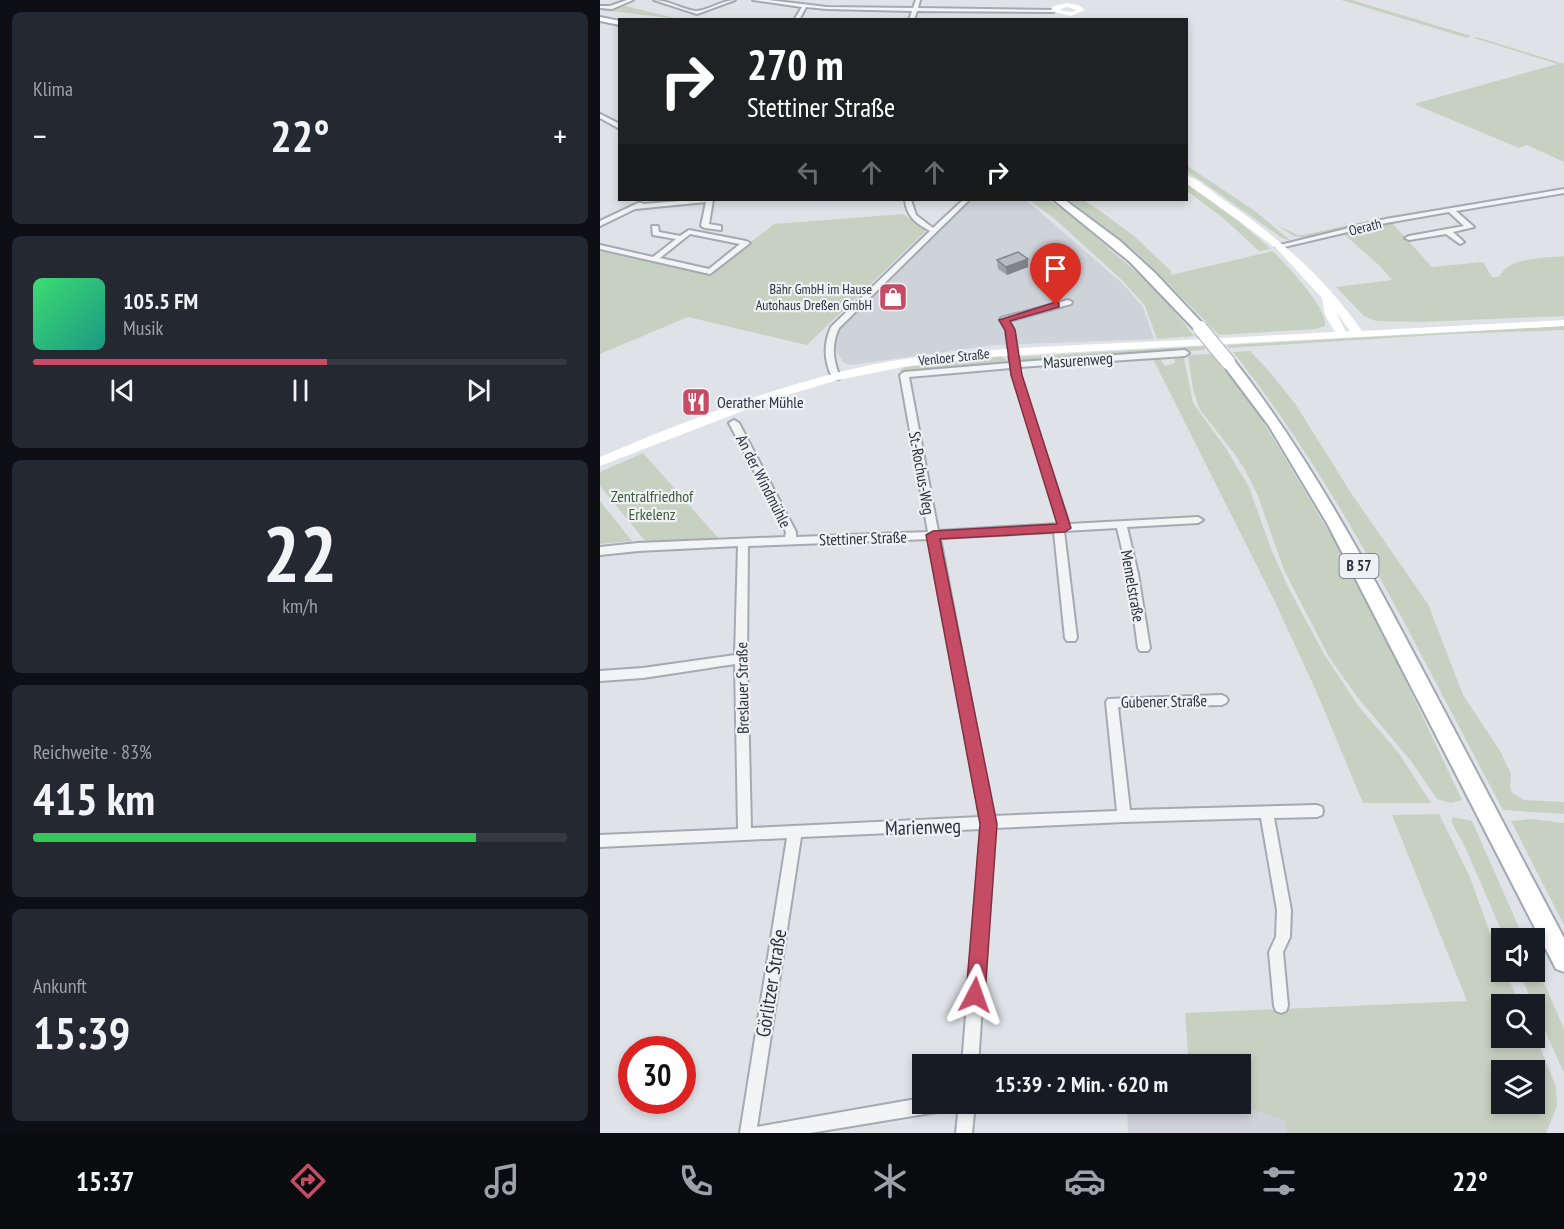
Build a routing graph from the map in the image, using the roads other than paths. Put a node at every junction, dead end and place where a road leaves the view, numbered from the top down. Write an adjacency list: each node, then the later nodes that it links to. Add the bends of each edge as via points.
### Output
1 (631, 0): 7 (street, via 610,8)
2 (656, 0): 11 (street)
3 (733, 0): 11 (street)
4 (755, 0): 8 (street)
5 (918, 0): 9 (street)
6 (1077, 2): 10 (main road); 13 (main road, via 1081,11)
7 (600, 7)
8 (804, 7): 9 (street, via 857,11); 14 (street)
9 (916, 9): 10 (street); 15 (street)
10 (1054, 10): 13 (main road)
11 (697, 13): 12 (street)
12 (686, 17)
13 (1066, 17)
14 (797, 18)
15 (912, 18)
16 (600, 19): 17 (main road)
17 (618, 23)
18 (602, 119): 19 (street)
19 (618, 126)
20 (1188, 179): 40 (main road)
21 (1564, 191): 29 (street, Oerath)
22 (644, 201): 28 (street)
23 (699, 201): 28 (street)
24 (710, 201): 32 (street, via 705,226)
25 (908, 201): 33 (street, via 912,217)
26 (965, 201): 33 (street)
27 (1060, 201): 76 (main road, B 57, bridge, via 1130,258 1200,328 1279,428 1333,518)
28 (635, 207): 30 (street)
29 (1450, 210): 34 (street, via 1470,227); 40 (street, Oerath)
30 (600, 224)
31 (655, 228): 36 (street, via 656,233)
32 (718, 228)
33 (934, 231): 53 (street, via 835,327 828,344)
34 (1447, 231): 35 (street); 39 (street)
35 (1433, 234): 37 (street); 38 (street)
36 (681, 238): 42 (street); 42 (street, via 689,232 746,243 710,272)
37 (1409, 238)
38 (1442, 242)
39 (1460, 242)
40 (1280, 246): 43 (main road)
41 (600, 247): 42 (street)
42 (655, 259)
43 (1327, 299): 45 (main road); 49 (main road)
44 (1068, 302): 50 (street, Venloer Straße, via 1004,320 1010,330)
45 (1345, 315): 47 (main road); 48 (main road)
46 (1564, 323): 47 (main road)
47 (1403, 332): 48 (main road)
48 (1358, 334): 49 (main road)
49 (1342, 335): 50 (main road)
50 (1012, 351): 52 (street); 53 (main road, Venloer Straße, via 908,362)
51 (1185, 353): 52 (street, Masurenweg)
52 (1014, 364): 54 (street, Masurenweg, via 913,373 904,375); 59 (street)
53 (836, 376): 56 (main road, Venloer Straße, via 716,416)
54 (905, 379): 60 (street, St.-Rochus-Weg)
55 (734, 423): 61 (street, An der Windmühle, via 791,532)
56 (600, 462)
57 (1198, 520): 58 (street, Stettiner Straße)
58 (1121, 525): 59 (street, Stettiner Straße); 65 (street, Memelstraße)
59 (1062, 528): 60 (street, Stettiner Straße); 64 (street)
60 (933, 535): 61 (street, Stettiner Straße); 72 (street, St.-Rochus-Weg)
61 (790, 541): 62 (street, Stettiner Straße)
62 (744, 543): 63 (street, Stettiner Straße); 66 (street, Breslauer Straße)
63 (600, 551)
64 (1071, 638)
65 (1144, 648)
66 (741, 659): 67 (street); 74 (street, Breslauer Straße)
67 (600, 676)
68 (1222, 700): 71 (street, Gubener Straße, via 1112,702)
69 (1317, 811): 70 (street, Marienweg)
70 (1267, 813): 71 (street, Marienweg); 77 (street, via 1284,910 1282,937 1276,952)
71 (1124, 816): 72 (street, Marienweg)
72 (988, 824): 73 (street, Marienweg); 78 (street, St.-Rochus-Weg)
73 (795, 832): 74 (street, Marienweg); 81 (street, Görlitzer Straße)
74 (745, 834): 75 (street, Marienweg)
75 (600, 841)
76 (1564, 961)
77 (1281, 1006)
78 (971, 1054)
79 (912, 1108): 82 (street)
80 (966, 1114): 83 (street)
81 (748, 1133)
82 (761, 1133)
83 (964, 1133)

